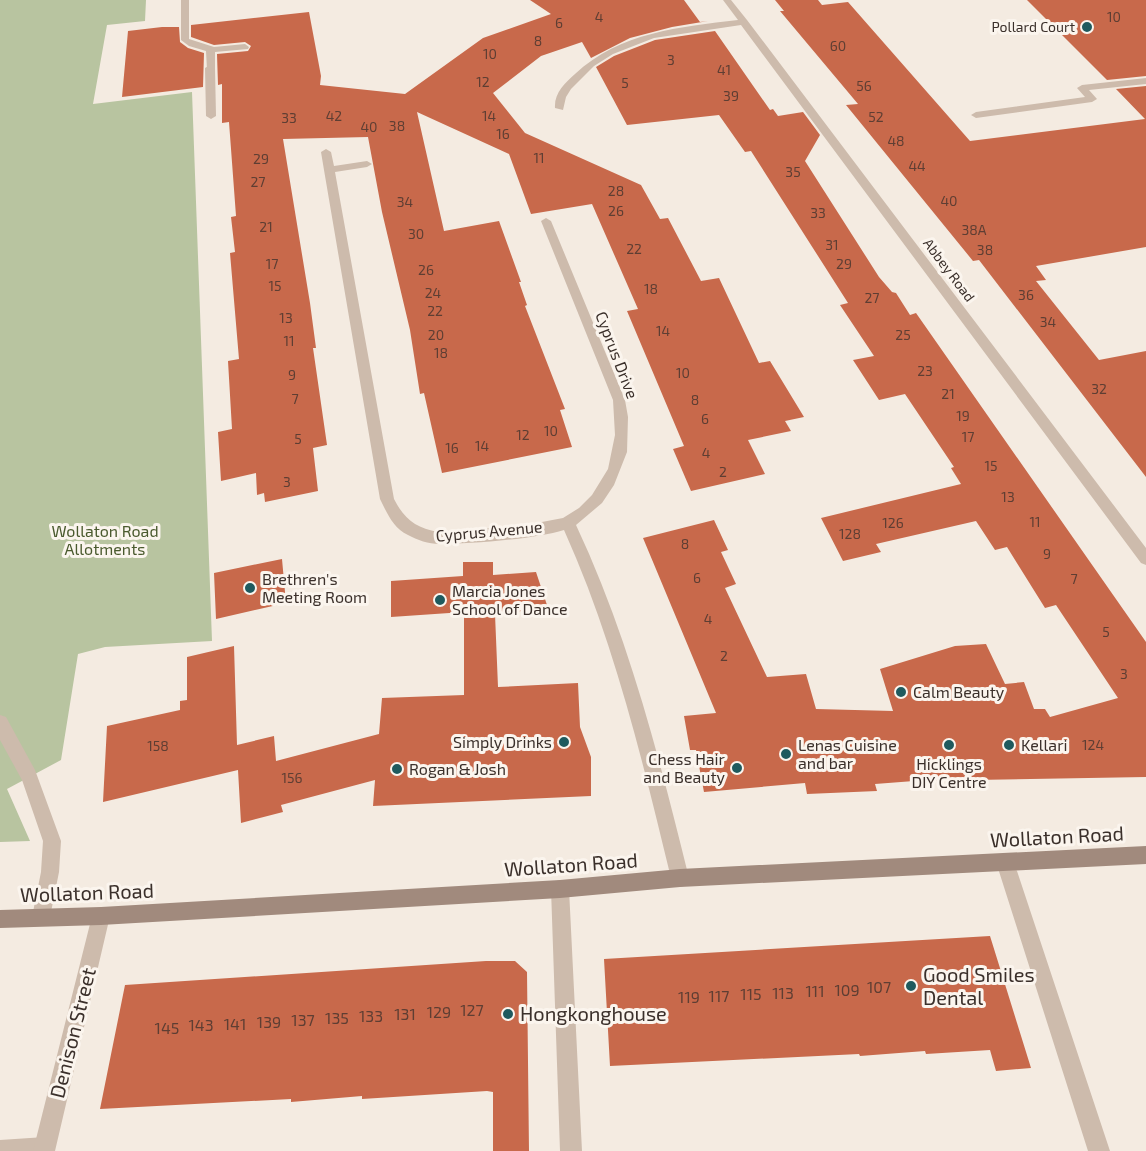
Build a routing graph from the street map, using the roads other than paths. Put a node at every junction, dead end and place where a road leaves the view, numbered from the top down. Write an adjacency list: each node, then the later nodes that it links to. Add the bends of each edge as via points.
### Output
1 (185, 0): 5 (street, via 185,40)
2 (728, 0): 3 (street, Abbey Road)
3 (744, 22): 7 (street, via 658,34 606,51 563,92); 15 (street, Abbey Road)
4 (245, 47): 5 (street)
5 (211, 51): 9 (street)
6 (1146, 81): 8 (street, via 1082,88 1092,99)
7 (560, 108)
8 (976, 115)
9 (212, 116)
10 (326, 152): 12 (street, Cyprus Avenue)
11 (367, 164): 12 (street)
12 (329, 170): 14 (street, Cyprus Avenue, via 387,500 398,520 418,535 438,537)
13 (546, 221): 14 (street, Cyprus Drive, via 619,400 624,422 623,446 610,480 595,502)
14 (568, 522): 19 (street, via 600,596 639,715)
15 (1146, 559)
16 (0, 723): 22 (street, via 28,776 52,841)
17 (1146, 855): 18 (main road, Wollaton Road)
18 (1005, 862): 19 (main road, Wollaton Road); 27 (street)
19 (680, 878): 20 (main road, Wollaton Road)
20 (560, 889): 21 (main road, Wollaton Road); 26 (street)
21 (102, 916): 22 (main road, Wollaton Road); 24 (street, Denison Street)
22 (41, 917): 23 (main road, Wollaton Road)
23 (0, 919)
24 (44, 1149): 25 (street)
25 (0, 1150)
26 (571, 1151)
27 (1099, 1151)

